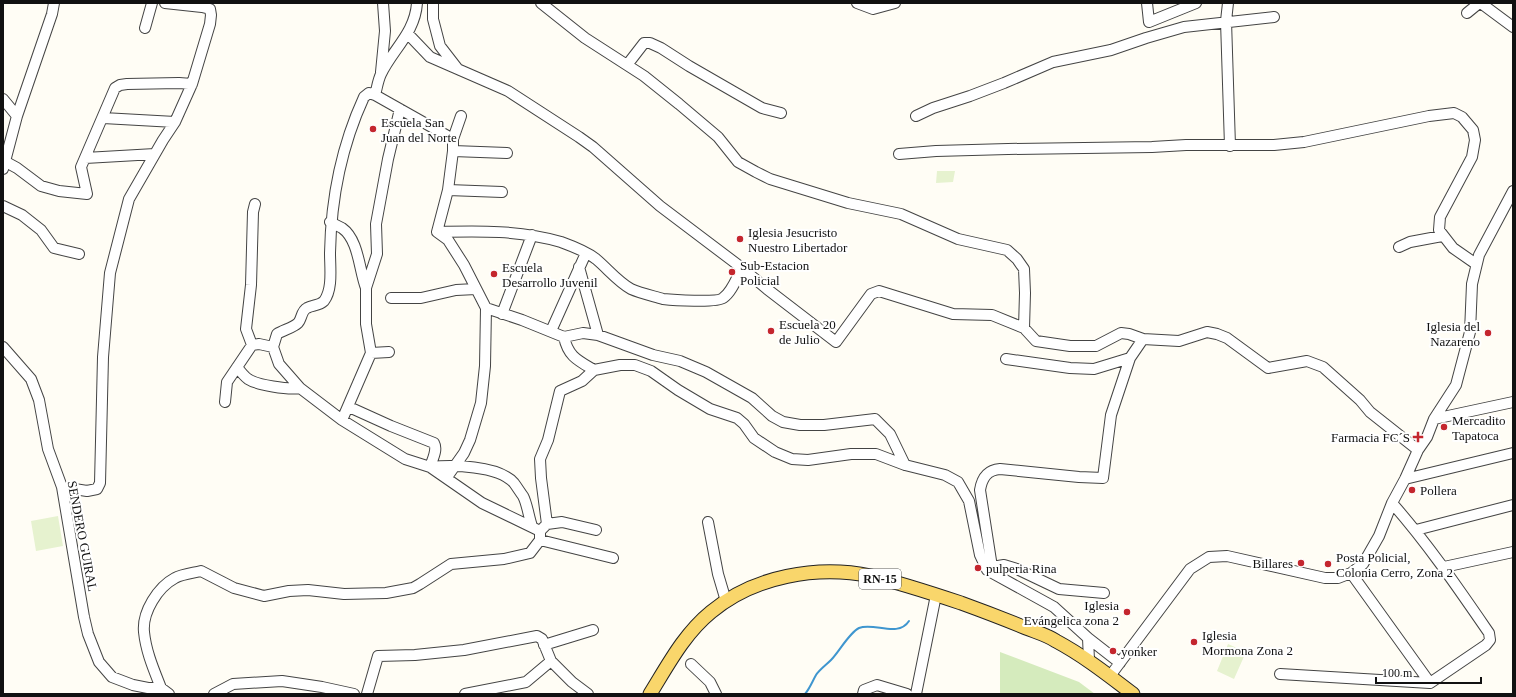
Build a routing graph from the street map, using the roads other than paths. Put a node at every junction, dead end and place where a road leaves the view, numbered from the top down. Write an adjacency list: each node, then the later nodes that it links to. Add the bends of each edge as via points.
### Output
1 (54, 3): 27 (street)
2 (152, 3): 17 (street)
3 (165, 3): 22 (street, via 210,9 212,15)
4 (383, 3): 21 (street, via 385,31)
5 (417, 3): 18 (street)
6 (433, 3): 20 (street, via 433,19 440,46)
7 (541, 3): 19 (street, via 585,38)
8 (857, 3): 9 (street, via 873,9)
9 (895, 3)
10 (1147, 3): 11 (street, via 1149,22)
11 (1196, 3)
12 (1228, 3): 15 (street)
13 (1467, 13): 16 (street, via 1478,4 1482,4)
14 (1274, 18): 15 (street)
15 (1226, 21): 29 (street, via 1184,27 1111,50 1053,62); 33 (street)
16 (1513, 27)
17 (145, 28)
18 (408, 34): 20 (street, via 430,57); 21 (street)
19 (627, 65): 26 (street, via 647,42 762,108); 60 (street, via 707,127 738,162 770,179 848,203 901,214 958,239 1008,250 1024,269)
20 (457, 68): 54 (street, via 508,91 579,137 660,206)
21 (381, 74): 23 (street)
22 (192, 84): 30 (street, via 120,85 115,88); 31 (street)
23 (375, 95): 25 (street); 45 (street, via 369,93 364,97 354,118 339,173)
24 (3, 99): 27 (street)
25 (400, 109): 32 (street); 55 (street, via 376,224 377,254)
26 (781, 113)
27 (17, 116): 39 (street)
28 (461, 116): 32 (street)
29 (916, 116)
30 (103, 118): 31 (street); 38 (street)
31 (175, 122): 36 (street)
32 (452, 139): 34 (street)
33 (1230, 146): 37 (street, via 1008,149); 48 (street, via 1304,142 1454,113 1462,117 1473,130 1475,140 1472,157 1440,217 1439,230)
34 (453, 151): 35 (street); 40 (street)
35 (507, 153)
36 (155, 154): 38 (street); 87 (street, via 129,199 110,273 103,357 100,482 97,489 87,491)
37 (899, 154)
38 (86, 158): 39 (street, via 81,167 88,194 41,186 17,168)
39 (4, 166)
40 (448, 190): 41 (street); 46 (street)
41 (502, 192)
42 (1513, 192): 52 (street)
43 (255, 204): 65 (street, via 246,329)
44 (3, 206): 51 (street, via 22,215 41,230 54,248)
45 (330, 222): 55 (street, via 343,229 354,244); 67 (street, via 330,289 321,303 304,310 295,326 277,334)
46 (437, 232): 47 (street, via 492,231); 56 (street, via 448,240)
47 (532, 235): 50 (street, via 561,242); 59 (street)
48 (1442, 236): 49 (street, via 1410,242); 52 (street, via 1453,248)
49 (1399, 247)
50 (586, 253): 53 (street); 54 (street, via 632,289 664,299 722,300)
51 (80, 254)
52 (1476, 264): 78 (street, via 1472,284 1470,332 1456,385)
53 (579, 267): 61 (street); 62 (street)
54 (742, 268): 60 (street, via 836,342 871,294 879,291 953,314 992,315)
55 (366, 288): 69 (street, via 366,324)
56 (476, 289): 57 (street, via 456,290 421,298); 58 (street)
57 (391, 298)
58 (486, 308): 59 (street); 82 (street, via 485,366 481,403 470,440)
59 (502, 314): 61 (street)
60 (1024, 328): 64 (street, via 1036,341 1070,346 1096,346 1121,333)
61 (551, 331): 63 (street)
62 (598, 335): 63 (street, via 583,333); 83 (street, via 706,372 752,398 783,422 800,425 876,419 890,434)
63 (564, 337): 73 (street, via 566,348 571,354)
64 (1143, 339): 70 (street); 80 (street, via 1179,341 1207,332 1227,338 1268,368 1308,361 1323,367 1370,412)
65 (252, 345): 67 (street); 72 (street)
66 (3, 347): 87 (street, SENDERO GUIRAL, via 31,379 39,400 48,449)
67 (273, 347): 74 (street, via 279,364)
68 (389, 352): 69 (street)
69 (371, 353): 77 (street)
70 (1130, 358): 71 (street, via 1094,369); 97 (street, via 1111,415 1103,478 1000,469 988,473 981,480 980,498)
71 (1006, 359)
72 (237, 367): 74 (street, via 248,379 275,387); 75 (street, via 227,382)
73 (594, 370): 83 (street, via 635,365 651,371 710,409 737,418 754,438 775,452 792,459 876,454); 91 (street, via 582,381 560,391 548,440 540,459)
74 (300, 388): 79 (street)
75 (225, 402)
76 (1513, 402): 78 (street)
77 (349, 407): 79 (street); 84 (street, via 434,443 436,450)
78 (1434, 419): 80 (street, via 1427,437)
79 (342, 420): 84 (street, via 405,459)
80 (1418, 450): 86 (street)
81 (1513, 454): 86 (street)
82 (455, 465): 84 (street); 85 (street); 91 (street, via 500,474 513,482)
83 (905, 465): 97 (street, via 945,475 958,482 969,500 980,555)
84 (430, 467): 85 (street)
85 (447, 477): 91 (street, via 482,503)
86 (1406, 479): 88 (street)
87 (62, 487): 112 (street, SENDERO GUIRAL, via 84,617 99,662 112,677 133,685)
88 (1392, 503): 93 (street); 98 (street, via 1375,544 1362,564)
89 (1513, 505): 93 (street)
90 (708, 522): 101 (street)
91 (540, 530): 92 (street, via 562,522); 95 (street); 112 (street, via 535,548 530,552 504,559 451,564 412,588 386,593 344,594 308,590 264,596 234,588 202,571 176,577 168,582 152,601 146,615 144,630 146,646)
92 (596, 530)
93 (1416, 530): 96 (street)
94 (1513, 552): 96 (street)
95 (613, 558)
96 (1444, 567): 111 (street, via 1489,633 1490,640)
97 (989, 568): 99 (street, via 1004,565 1059,588); 103 (street, via 1054,607)
98 (1351, 573): 107 (street, via 1338,578 1325,578 1227,556 1209,557 1190,569); 111 (street)
99 (1104, 593)
100 (936, 595): 101 (main road, RN-15, via 870,576 828,572 804,573 763,583); 105 (main road, RN-15, via 988,612 1054,640); 122 (street)
101 (726, 601): 118 (main road, RN-15, via 694,628)
102 (593, 630): 104 (street)
103 (1088, 638): 105 (street); 107 (street)
104 (544, 645): 106 (street); 115 (street, via 542,639 537,636 464,650 378,656)
105 (1090, 660): 110 (main road, RN-15)
106 (551, 661): 116 (street, via 526,682); 117 (street)
107 (1120, 663): 110 (street)
108 (691, 664): 119 (street, via 710,682)
109 (1280, 674): 111 (street)
110 (1110, 676): 123 (main road, RN-15)
111 (1430, 683)
112 (165, 691)
113 (214, 694): 114 (street, via 233,684 282,681)
114 (354, 694)
115 (367, 694)
116 (465, 694)
117 (588, 694)
118 (650, 694)
119 (716, 694)
120 (863, 694): 121 (street, via 864,690 877,685)
121 (907, 694)
122 (916, 694)
123 (1133, 694)

